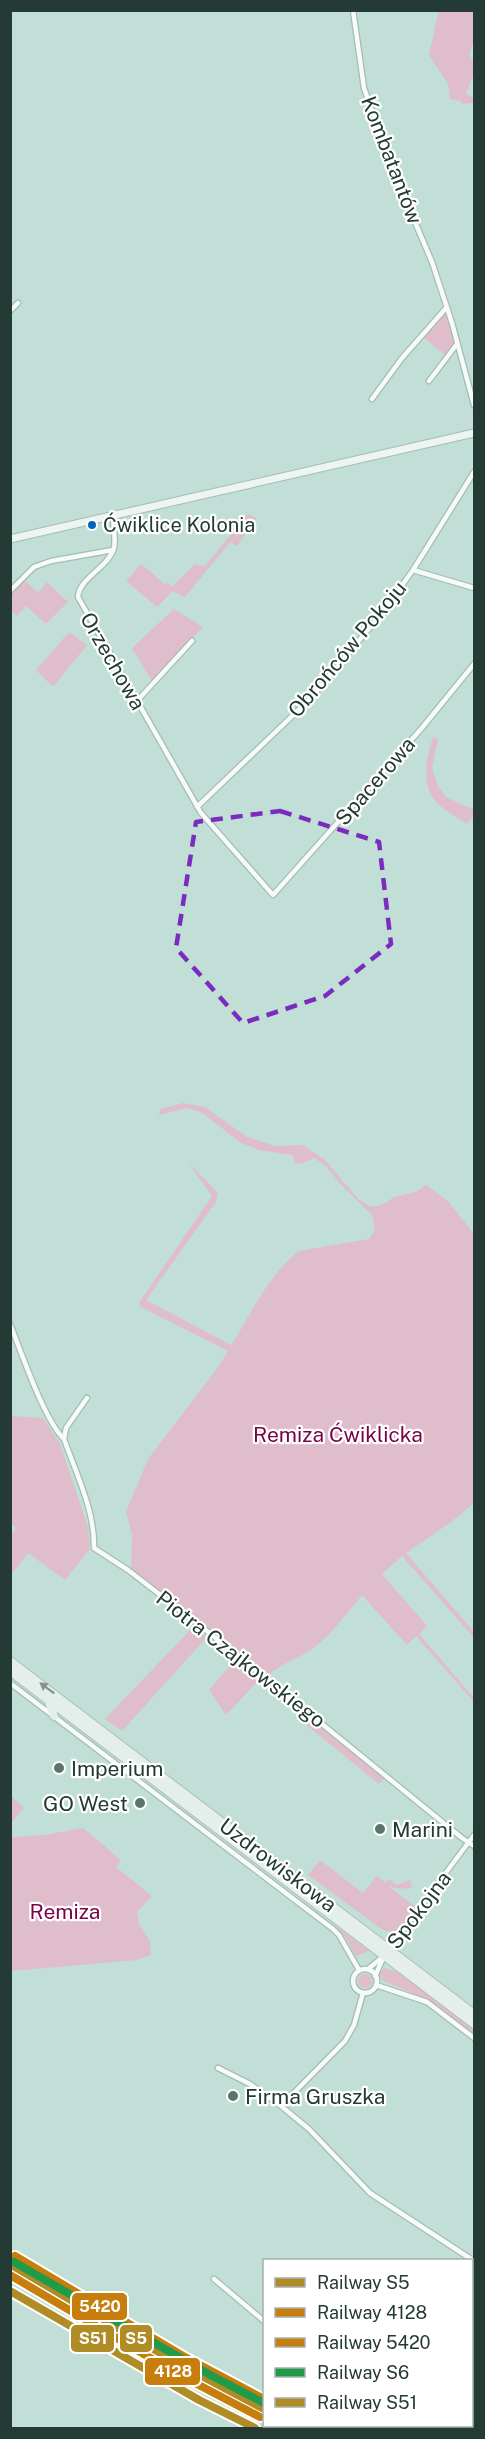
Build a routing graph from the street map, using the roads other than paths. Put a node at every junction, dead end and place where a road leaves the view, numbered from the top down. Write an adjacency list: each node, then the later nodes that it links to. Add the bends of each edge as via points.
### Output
1 (353, 10): 3 (street, Kombatantów, via 364,88)
2 (18, 303): 4 (street)
3 (447, 307): 5 (street, Kombatantów); 7 (street, via 402,357)
4 (10, 311)
5 (457, 344): 6 (street); 8 (street, Kombatantów)
6 (429, 381)
7 (372, 399)
8 (474, 405)
9 (474, 433): 11 (main road)
10 (474, 472): 14 (street, Obrońców Pokoju)
11 (113, 515): 12 (main road); 13 (street)
12 (10, 539)
13 (113, 550): 16 (street, via 34,567); 19 (street, Orzechowa, via 78,597)
14 (413, 570): 15 (street); 20 (street, Obrońców Pokoju, via 310,698)
15 (474, 588)
16 (10, 591)
17 (192, 641): 19 (street)
18 (474, 664): 21 (street, Spacerowa, via 422,729)
19 (136, 702): 20 (street, Orzechowa)
20 (197, 807): 21 (street, Orzechowa)
21 (273, 895)
22 (10, 1324): 24 (street, Piotra Czajkowskiego, via 48,1413)
23 (87, 1398): 24 (street, via 66,1428)
24 (64, 1439): 33 (street, Piotra Czajkowskiego, via 87,1504 94,1548 225,1645)
25 (17, 1654): 26 (street)
26 (11, 1661): 31 (main road, one-way to 26)
27 (10, 1671): 29 (main road)
28 (10, 1683): 30 (street)
29 (48, 1700): 30 (main road); 31 (main road)
30 (54, 1716): 36 (street, via 333,1929)
31 (80, 1719): 35 (main road, Uzdrowiskowa); 35 (main road, Uzdrowiskowa, via 280,1876)
32 (474, 1835): 33 (street, Spokojna)
33 (469, 1843): 34 (street, Piotra Czajkowskiego); 35 (street, Spokojna)
34 (474, 1846)
35 (386, 1953): 37 (street); 38 (street); 41 (main road, Uzdrowiskowa); 42 (main road, Uzdrowiskowa)
36 (359, 1970): 37 (street); 40 (street, via 352,1983)
37 (368, 1970): 38 (street)
38 (375, 1976): 39 (street)
39 (376, 1985): 40 (street); 43 (street, via 427,2001)
40 (363, 1993): 45 (street, via 345,2041)
41 (474, 2014)
42 (474, 2024)
43 (474, 2038)
44 (218, 2068): 45 (street)
45 (281, 2106): 46 (street, via 309,2129 370,2193)
46 (471, 2259)
47 (214, 2279): 48 (street)
48 (263, 2320)

